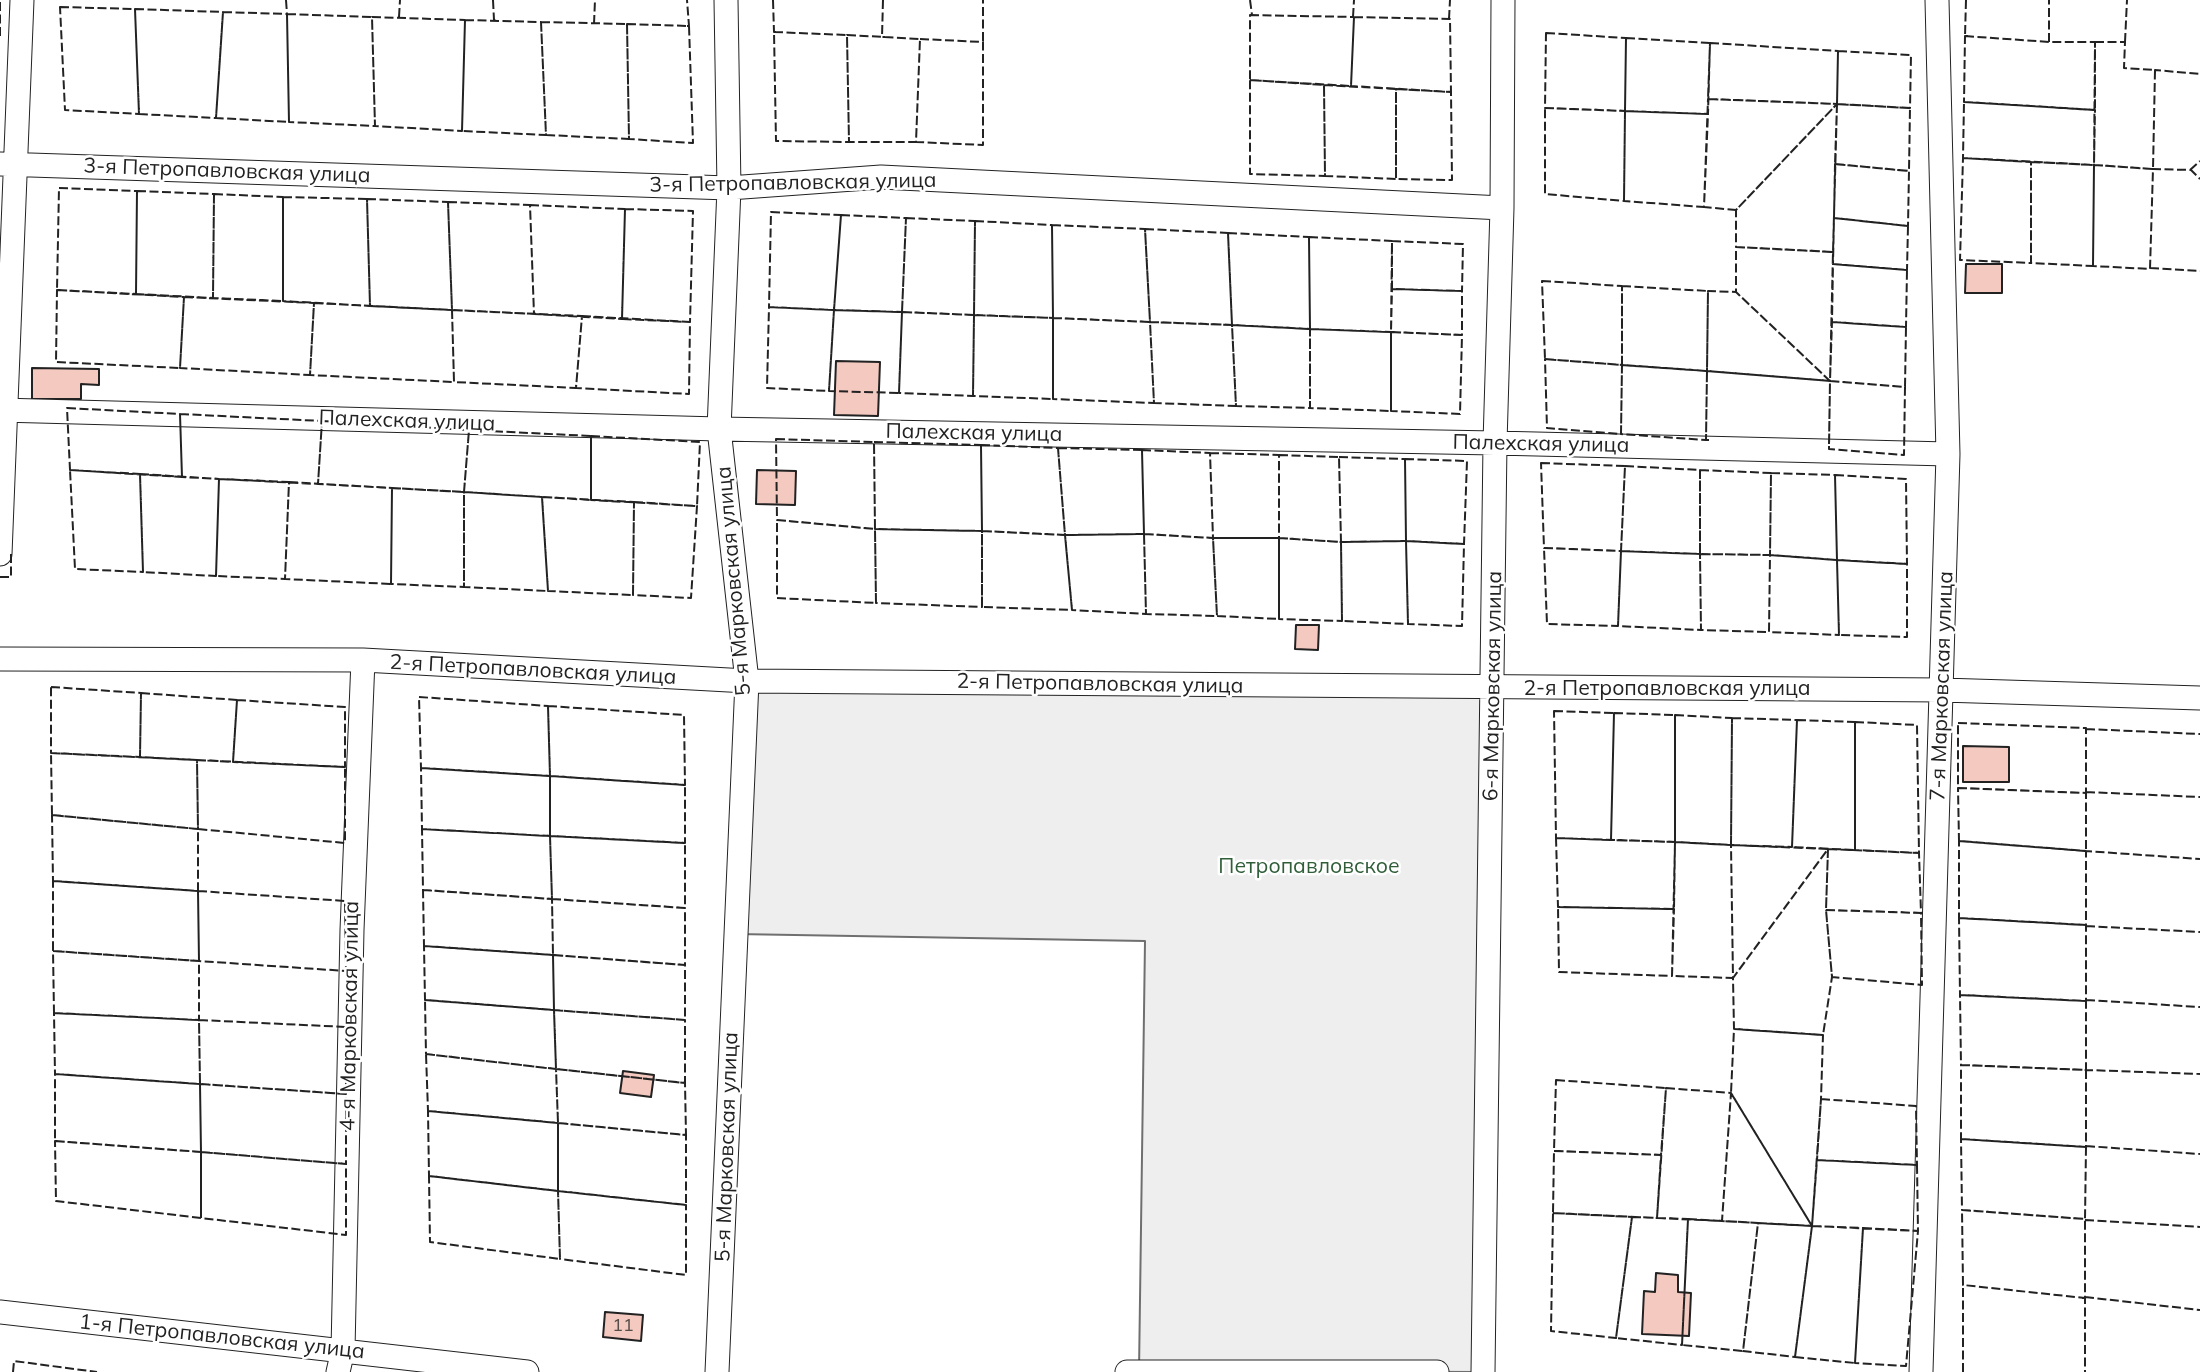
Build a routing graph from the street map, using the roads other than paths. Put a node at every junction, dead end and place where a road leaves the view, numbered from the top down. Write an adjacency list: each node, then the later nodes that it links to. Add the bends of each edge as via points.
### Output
1 (22, 0): 5 (street)
2 (726, 0): 6 (street, 5-я Марковская улица)
3 (1503, 0): 7 (street, 6-я Марковская улица)
4 (1937, 0): 11 (street, 7-я Марковская улица)
5 (7, 164): 6 (street, 3-я Петропавловская улица); 8 (street)
6 (729, 188): 7 (street, 3-я Петропавловская улица, via 881,177); 9 (street, 5-я Марковская улица)
7 (1502, 208): 10 (street, 6-я Марковская улица)
8 (3, 410): 9 (street, Палехская улица); 12 (street)
9 (719, 429): 10 (street, Палехская улица); 15 (street, 5-я Марковская улица)
10 (1496, 443): 11 (street, Палехская улица); 16 (street, 6-я Марковская улица)
11 (1948, 454): 17 (street, 7-я Марковская улица)
12 (0, 554)
13 (0, 659): 14 (street, 2-я Петропавловская улица)
14 (363, 660): 15 (street, 2-я Петропавловская улица); 20 (street, 4-я Марковская улица)
15 (747, 681): 16 (street, 2-я Петропавловская улица); 22 (street, 5-я Марковская улица)
16 (1493, 688): 17 (street, 2-я Петропавловская улица); 25 (street, 6-я Марковская улица)
17 (1942, 690): 18 (street, 2-я Петропавловская улица); 26 (street, 7-я Марковская улица)
18 (2200, 698)
19 (0, 1312): 20 (street, 1-я Петропавловская улица)
20 (340, 1361): 21 (street, 1-я Петропавловская улица)
21 (527, 1372)
22 (717, 1372)
23 (1127, 1372): 24 (street)
24 (1437, 1372)
25 (1483, 1372)
26 (1921, 1372)

